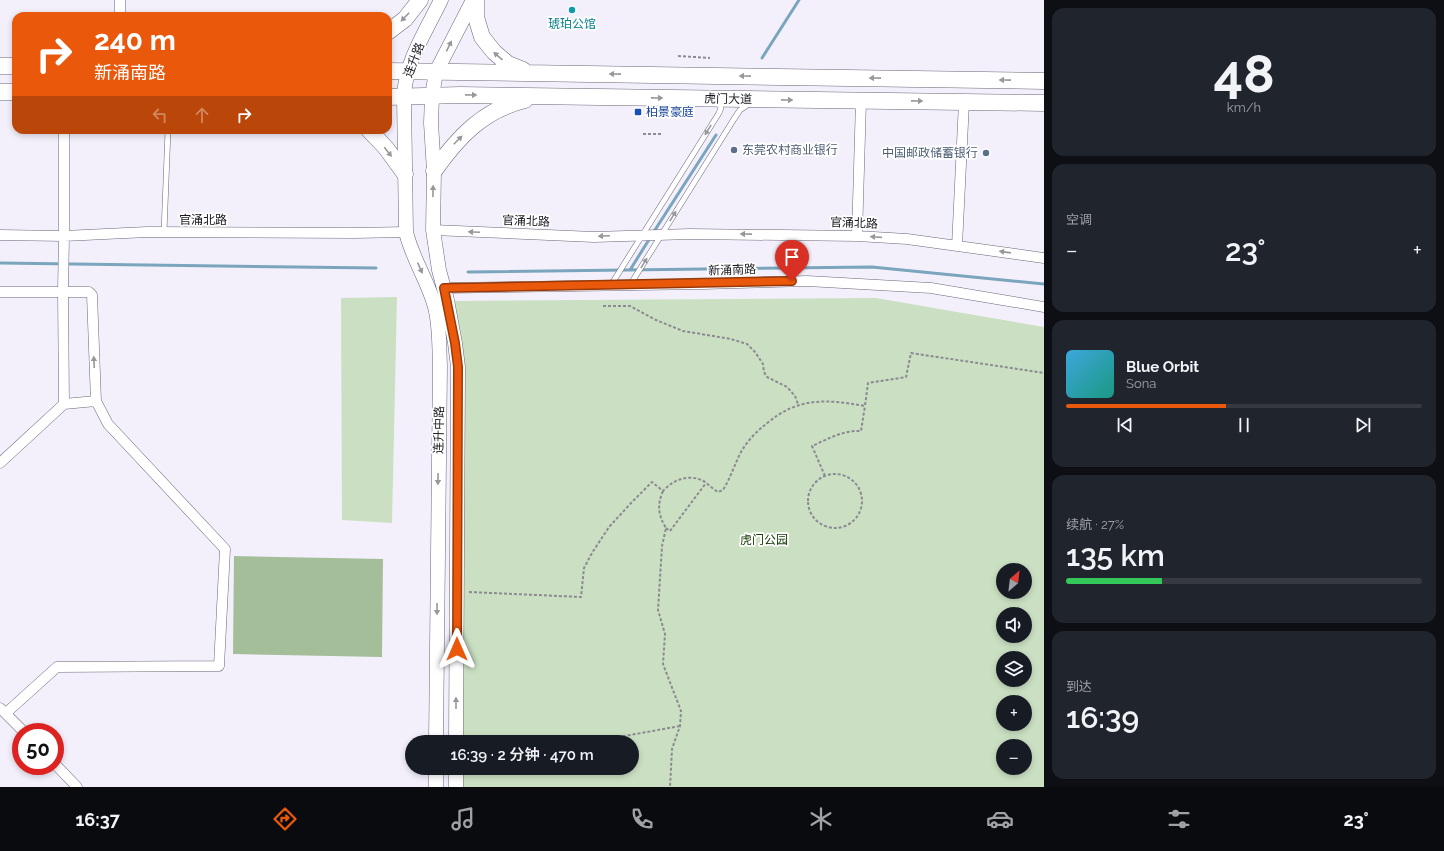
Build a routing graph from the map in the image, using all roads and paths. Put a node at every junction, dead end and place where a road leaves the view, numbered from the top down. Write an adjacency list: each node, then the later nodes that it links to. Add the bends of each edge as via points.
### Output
1 (120, 0): 5 (street)
2 (420, 0): 6 (main road, one-way to 6, via 405,19)
3 (441, 0): 12 (main road, 连升路)
4 (474, 0): 13 (main road, 连升路, one-way to 4); 14 (main road, one-way to 4, via 508,64 482,37)
5 (120, 12)
6 (392, 29)
7 (678, 56): 8 (path)
8 (710, 58)
9 (0, 66): 10 (main road)
10 (12, 66)
11 (392, 71): 12 (main road, 虎门大道)
12 (408, 72): 13 (main road, 虎门大道); 21 (main road, 连升路)
13 (436, 72): 14 (main road, 虎门大道); 18 (main road, 连升路)
14 (532, 73): 15 (main road, 虎门大道, one-way to 14)
15 (1044, 81)
16 (0, 92): 17 (main road)
17 (12, 92)
18 (432, 96): 19 (main road, 虎门大道, one-way to 19); 21 (main road, 虎门大道); 27 (main road, 连升路)
19 (540, 96): 22 (main road, 虎门大道, one-way to 22); 34 (main road, one-way to 19, via 451,147 470,128 490,114 514,103)
20 (392, 97): 21 (main road, 虎门大道)
21 (404, 97): 28 (main road, 连升路)
22 (713, 98): 23 (main road, 虎门大道); 41 (lane, one-way to 41, via 721,104 719,113)
23 (759, 99): 24 (main road, 虎门大道, one-way to 24); 39 (lane, one-way to 23, via 740,110)
24 (861, 101): 25 (main road, 虎门大道, one-way to 25); 43 (street)
25 (964, 102): 26 (main road, 虎门大道); 44 (street)
26 (1044, 103)
27 (431, 123): 34 (main road, 连升中路)
28 (405, 124): 35 (main road, 连升中路)
29 (64, 134): 42 (street)
30 (168, 134): 37 (lane)
31 (373, 134): 35 (main road, one-way to 35)
32 (643, 134): 33 (path)
33 (662, 134)
34 (434, 171): 36 (main road, 连升中路, one-way to 34)
35 (405, 174): 38 (main road, 连升中路)
36 (433, 230): 41 (street, 官涌北路, one-way to 36, via 594,237); 48 (main road, 连升中路)
37 (164, 232): 38 (street, 官涌北路); 42 (street, 官涌北路)
38 (406, 232): 67 (main road, 连升中路, one-way to 67, via 434,307 440,366)
39 (662, 234): 41 (street, 官涌北路); 43 (street, 官涌北路, one-way to 39); 47 (lane, one-way to 39)
40 (0, 235): 42 (street, 官涌北路)
41 (643, 235): 46 (lane)
42 (64, 236): 49 (street)
43 (857, 236): 44 (street, 官涌北路, one-way to 43)
44 (957, 246): 45 (street, 官涌北路, one-way to 44)
45 (1044, 258)
46 (614, 281): 47 (street, 新涌南路); 48 (street, 新涌南路)
47 (633, 281): 52 (street, 新涌南路, via 814,281 931,288)
48 (444, 288): 68 (main road, 连升中路, one-way to 48, via 458,367)
49 (63, 291): 50 (street); 54 (street, one-way to 49, via 92,296 89,292); 55 (street)
50 (0, 292)
51 (603, 306): 56 (path, via 630,306 684,331 747,344 763,364 767,377 787,387)
52 (1044, 307)
53 (1044, 373): 57 (path, via 911,353 906,377 868,383)
54 (96, 401): 55 (street); 64 (street, via 108,424 225,549 219,666 57,667)
55 (64, 404): 58 (street)
56 (798, 404): 57 (path, via 819,401); 60 (path, via 777,415 756,432 741,453 723,490 718,492)
57 (865, 406): 59 (path, via 861,431 851,430 812,446)
58 (0, 463)
59 (825, 476): 59 (path, via 840,475 856,484 862,502 856,518 850,524 833,528 825,526 814,519 808,508 808,499 814,483)
60 (706, 483): 61 (path, via 686,477 676,480); 62 (path, via 670,530)
61 (664, 491): 62 (path, via 659,502 659,511); 63 (path, via 652,482 609,527 584,568 581,597)
62 (666, 528): 66 (path, via 662,546 658,610 665,634 663,664 681,711)
63 (468, 592)
64 (3, 711): 65 (street)
65 (15, 723)
66 (680, 726): 69 (path); 76 (path, via 672,748)
67 (436, 735)
68 (456, 735)
69 (630, 735)
70 (64, 773): 73 (street)
71 (436, 775): 74 (main road)
72 (456, 775): 75 (main road)
73 (77, 787)
74 (436, 787)
75 (456, 787)
76 (670, 787)

